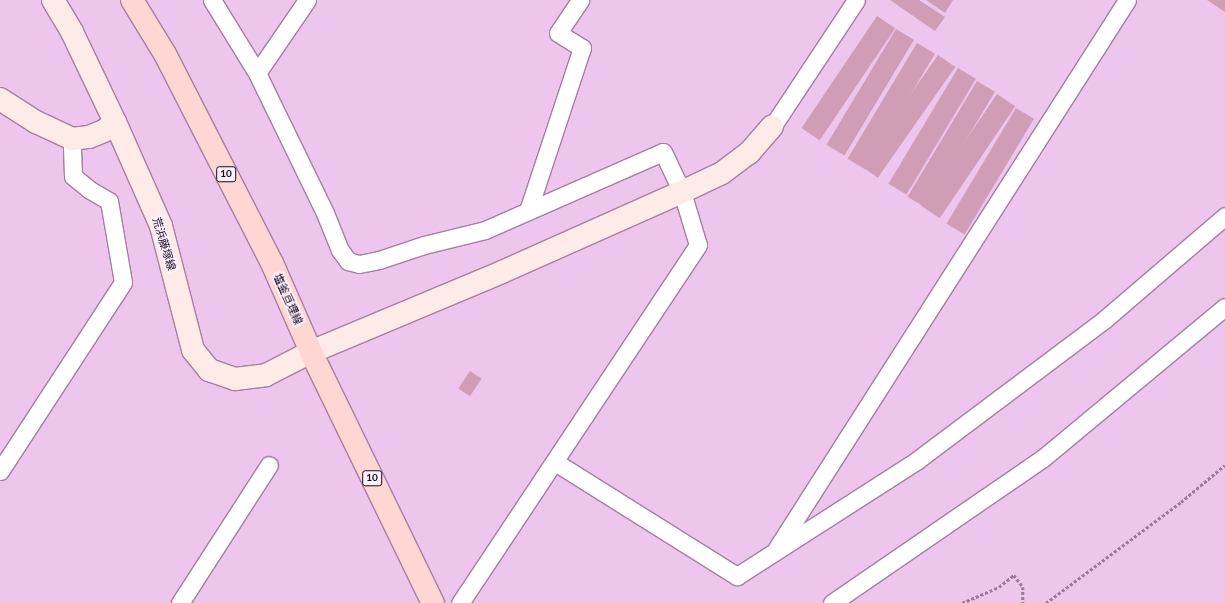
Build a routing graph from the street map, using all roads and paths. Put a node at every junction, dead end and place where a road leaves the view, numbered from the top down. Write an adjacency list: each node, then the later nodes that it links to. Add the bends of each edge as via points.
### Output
1 (53, 0): 10 (street, 荒浜藤塚線, via 72,32)
2 (132, 0): 17 (main road, 塩釜亘理線 / 10, via 165,54 268,256)
3 (212, 0): 8 (street)
4 (307, 0): 8 (street)
5 (580, 0): 14 (street, via 558,33 582,48)
6 (856, 0): 11 (street)
7 (1127, 0): 22 (street)
8 (257, 73): 14 (street, via 325,213 340,250 348,261 360,264 379,260 424,245 485,230)
9 (0, 98): 12 (street, via 36,122)
10 (115, 122): 12 (street, via 89,138); 17 (street, 荒浜藤塚線, via 161,226 193,350 209,370 235,379 266,374)
11 (772, 127): 13 (street, 荒浜藤塚線, via 749,153 722,173)
12 (72, 139): 21 (street, via 73,176 109,201 123,282)
13 (682, 192): 14 (street, via 663,152); 17 (street, 荒浜藤塚線, via 502,272); 18 (street, via 698,245)
14 (528, 211)
15 (1225, 216): 22 (street, via 1105,319 1024,381 916,461)
16 (1225, 307): 26 (street, via 1043,458)
17 (311, 352): 24 (main road, 塩釜亘理線 / 10)
18 (555, 462): 22 (street, via 737,576); 25 (street)
19 (269, 465): 23 (street)
20 (1225, 465): 29 (path, via 1181,502)
21 (0, 471)
22 (774, 552)
23 (180, 603)
24 (433, 603)
25 (460, 603)
26 (832, 603)
27 (962, 603): 28 (path, via 999,587 1014,575 1023,588)
28 (1023, 603)
29 (1046, 603)

